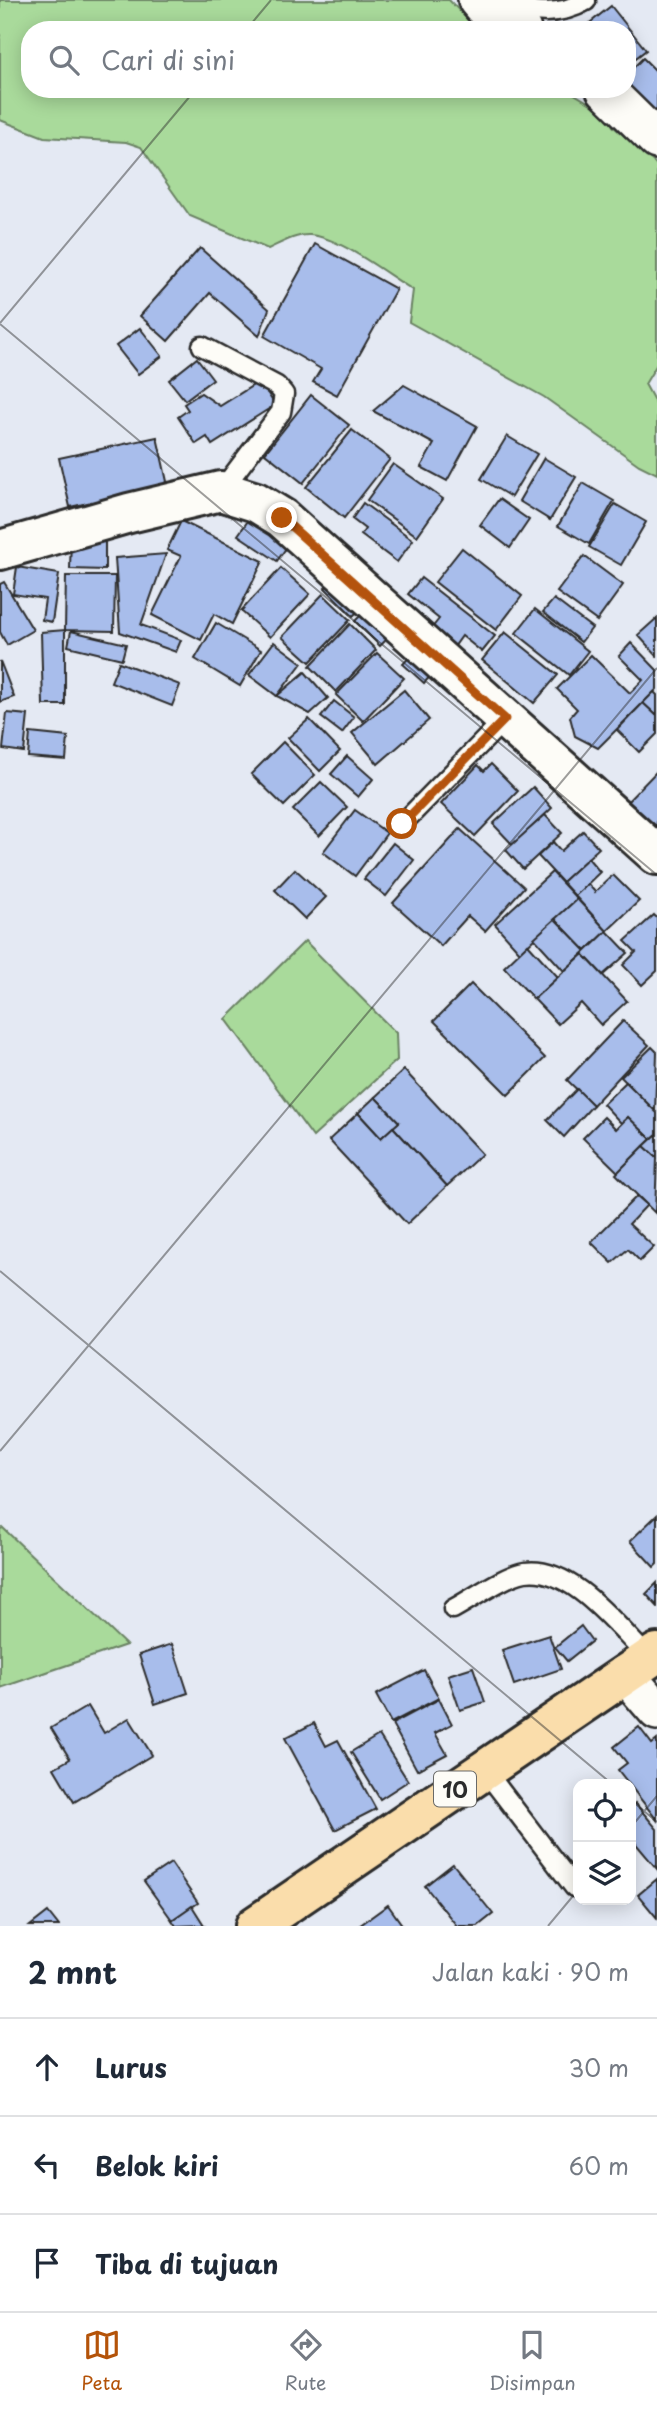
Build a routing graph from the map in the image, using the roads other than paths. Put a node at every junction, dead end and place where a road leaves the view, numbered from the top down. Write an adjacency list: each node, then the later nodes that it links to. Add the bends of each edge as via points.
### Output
1 (480, 0): 2 (lane, via 557,14); 3 (street, via 487,13)
2 (586, 1)
3 (499, 21)
4 (614, 98): 5 (street)
5 (657, 140)
6 (202, 346): 7 (lane, via 284,394 281,412)
7 (220, 491): 8 (street); 9 (street, via 256,502 282,518)
8 (0, 550)
9 (505, 719): 10 (lane); 11 (street)
10 (402, 824)
11 (657, 855)
12 (453, 1609): 13 (lane, via 522,1572 547,1571 578,1587)
13 (644, 1662): 14 (street); 15 (highway, 10)
14 (657, 1712)
15 (484, 1769): 16 (lane); 17 (highway, 10)
16 (573, 1886)
17 (255, 1926)

